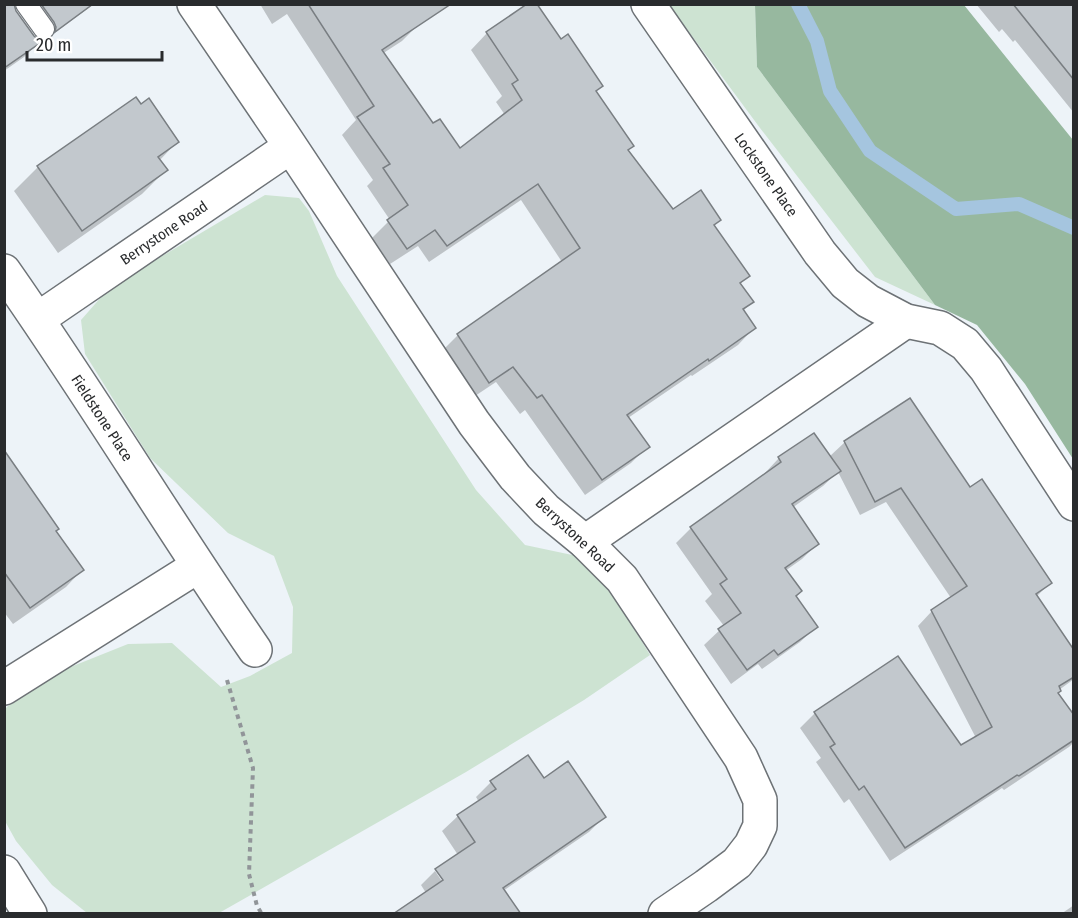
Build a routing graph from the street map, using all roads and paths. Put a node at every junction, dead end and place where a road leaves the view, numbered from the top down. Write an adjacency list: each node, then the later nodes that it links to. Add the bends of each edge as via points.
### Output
1 (26, 4): 4 (lane)
2 (194, 4): 5 (street, Berrystone Road)
3 (648, 4): 8 (street, Lockstone Place, via 820,253 845,283 868,302)
4 (44, 29)
5 (290, 147): 7 (street, Berrystone Road); 10 (street, Berrystone Road, via 494,450 546,510)
6 (4, 271): 7 (street, Fieldstone Place)
7 (38, 319): 11 (street, Fieldstone Place)
8 (906, 321): 9 (street, Lockstone Place, via 940,328 965,344 986,369); 10 (street)
9 (1074, 504)
10 (585, 542): 17 (street, Berrystone Road, via 622,579 741,758 760,800 760,826 736,863)
11 (198, 566): 12 (street, Fieldstone Place); 13 (street)
12 (255, 650): 16 (path, via 226,679 253,768 249,874)
13 (4, 688)
14 (4, 872): 15 (street)
15 (30, 914)
16 (262, 914)
17 (665, 914)

